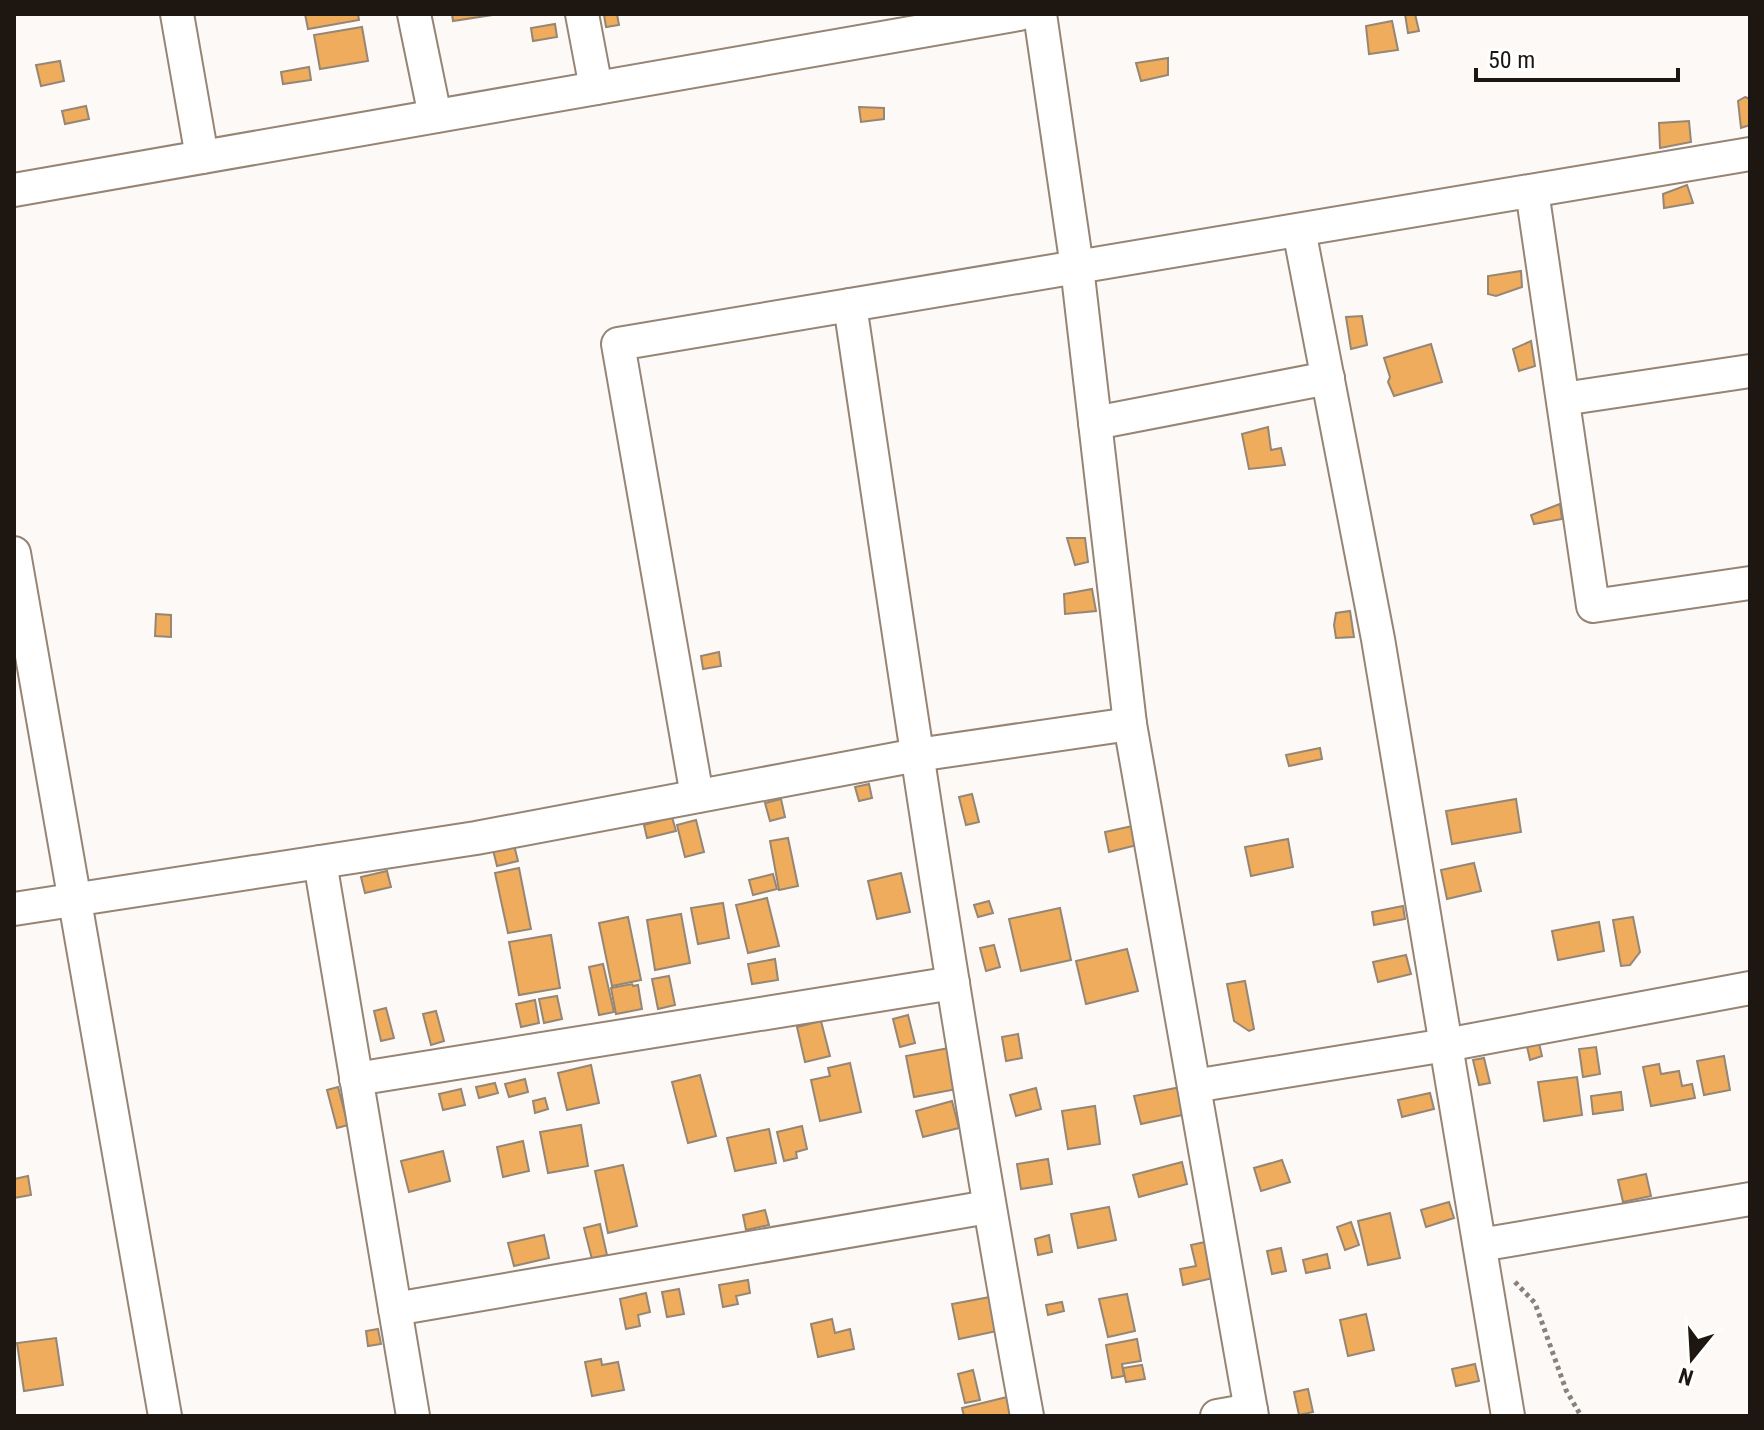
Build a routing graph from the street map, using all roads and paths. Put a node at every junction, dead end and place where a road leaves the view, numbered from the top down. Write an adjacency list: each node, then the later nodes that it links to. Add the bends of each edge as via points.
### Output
1 (177, 14): 9 (street)
2 (414, 14): 7 (street)
3 (582, 14): 6 (street)
4 (1019, 14): 6 (street)
5 (1040, 14): 13 (street)
6 (596, 88): 7 (street)
7 (435, 116): 9 (street)
8 (1750, 154): 11 (street)
9 (202, 157): 10 (street)
10 (14, 190)
11 (1532, 191): 12 (street); 17 (street)
12 (1299, 230): 13 (street); 16 (street)
13 (1077, 267): 14 (street); 18 (street)
14 (850, 305): 23 (street); 24 (street, via 618,344)
15 (1750, 371): 17 (street)
16 (1328, 378): 18 (street); 30 (street)
17 (1563, 399): 20 (street, via 1593,606)
18 (1095, 423): 22 (street)
19 (14, 553): 21 (street)
20 (1750, 583)
21 (25, 685): 26 (street)
22 (1130, 724): 23 (street); 32 (street)
23 (917, 755): 24 (street); 28 (street)
24 (697, 796): 25 (street)
25 (320, 862): 26 (street); 31 (street)
26 (75, 900): 27 (street); 38 (street)
27 (14, 909)
28 (953, 983): 31 (street); 34 (street)
29 (1750, 988): 30 (street)
30 (1446, 1045): 32 (street); 35 (street)
31 (356, 1079): 36 (street)
32 (1194, 1086): 37 (street)
33 (1750, 1199): 35 (street)
34 (988, 1207): 36 (street); 40 (street)
35 (1480, 1245): 42 (street); 43 (path, via 1535,1303 1566,1390)
36 (395, 1309): 39 (street)
37 (1252, 1413): 41 (street)
38 (165, 1416)
39 (413, 1416)
40 (1027, 1416)
41 (1217, 1416)
42 (1508, 1416)
43 (1581, 1416)

